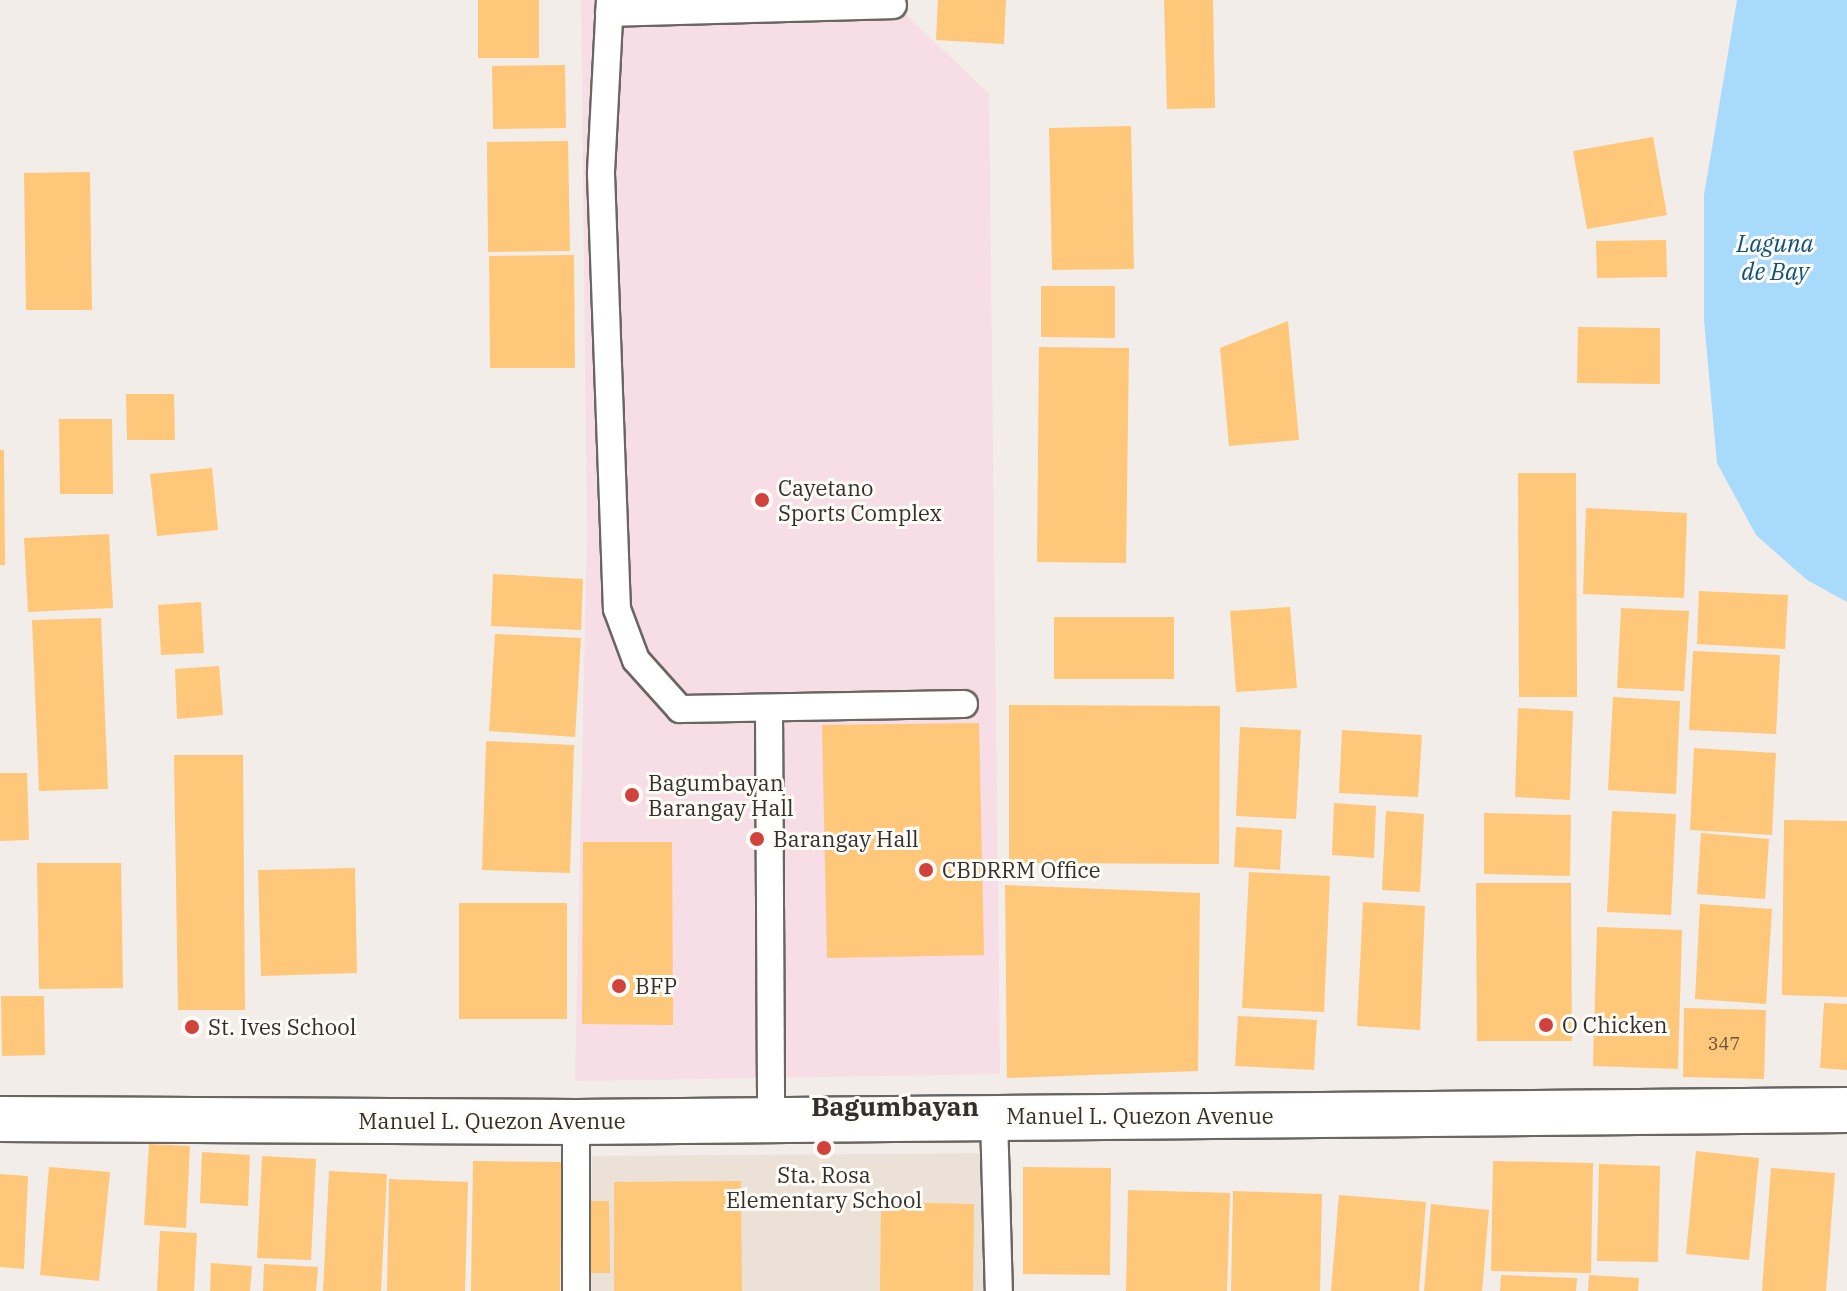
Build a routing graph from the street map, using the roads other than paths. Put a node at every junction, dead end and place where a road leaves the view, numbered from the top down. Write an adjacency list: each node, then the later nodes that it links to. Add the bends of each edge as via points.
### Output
1 (786, 4): 2 (lane); 3 (lane)
2 (893, 5)
3 (609, 7): 5 (lane, via 601,174 617,609 636,660 680,709)
4 (964, 704): 5 (lane)
5 (769, 710): 9 (lane)
6 (1847, 1110): 7 (main road, Manuel L. Quezon Avenue)
7 (994, 1117): 9 (main road, Manuel L. Quezon Avenue); 12 (lane)
8 (0, 1119): 10 (main road, Manuel L. Quezon Avenue)
9 (771, 1119): 10 (main road, Manuel L. Quezon Avenue)
10 (576, 1122): 11 (lane)
11 (576, 1291)
12 (999, 1291)

